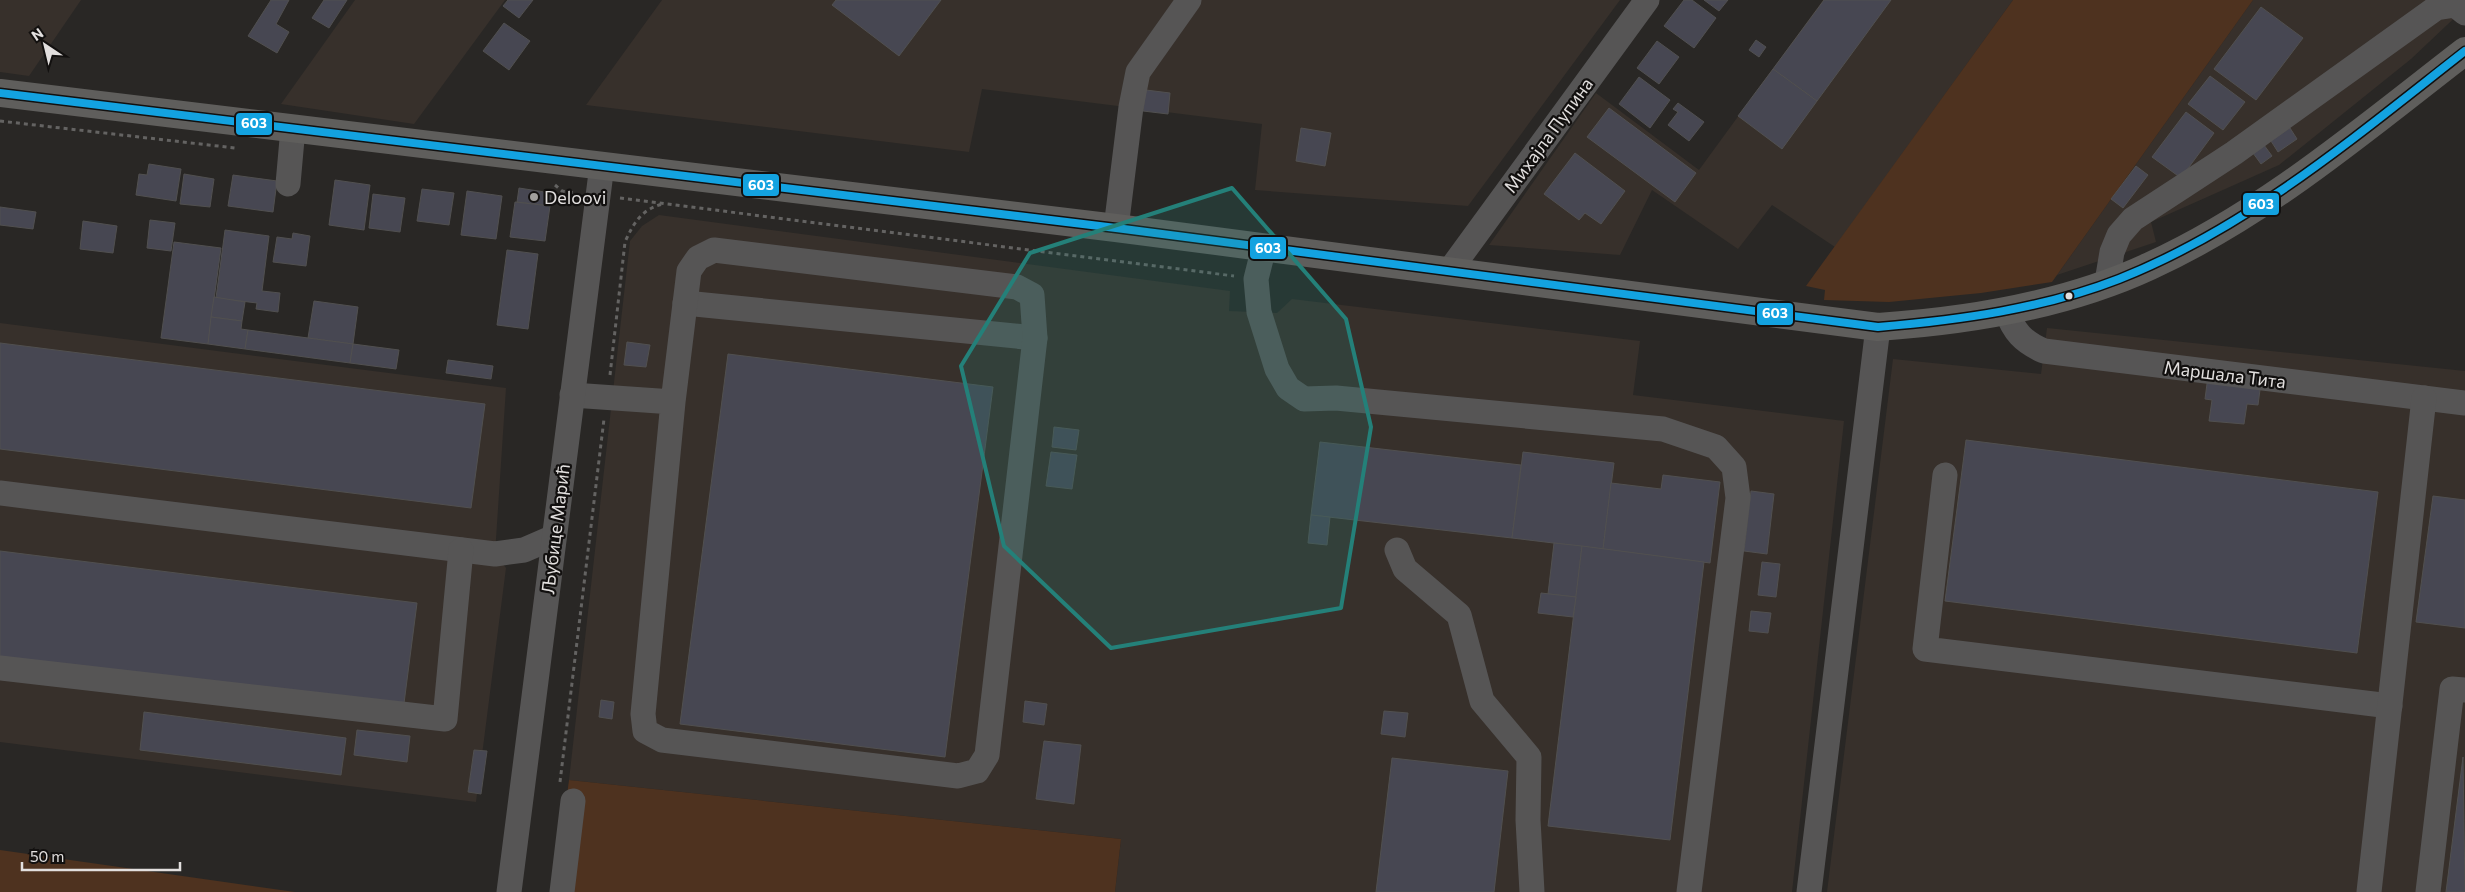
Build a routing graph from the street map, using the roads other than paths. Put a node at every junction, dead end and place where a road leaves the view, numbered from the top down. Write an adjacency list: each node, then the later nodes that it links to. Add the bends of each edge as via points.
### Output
1 (1189, 0): 9 (street, via 1138,72)
2 (1646, 0): 11 (street, Михајла Пупина)
3 (2465, 13): 12 (street, via 2455,5 2430,11 2234,153 2133,219 2119,235 2112,252)
4 (2465, 51): 12 (main road, via 2326,159 2275,194 2149,267)
5 (0, 93): 6 (main road)
6 (293, 128): 7 (main road); 8 (street)
7 (602, 165): 9 (main road); 17 (street, Љубице Марић)
8 (288, 184)
9 (1116, 228): 10 (main road)
10 (1264, 247): 11 (main road); 33 (street, via 1256,279 1259,312 1277,369 1288,388 1304,399 1336,398 1664,430 1716,447 1734,467 1738,498)
11 (1450, 270): 15 (main road)
12 (2107, 282): 14 (main road)
13 (685, 303): 16 (street); 16 (street, via 689,271 698,258 714,250 1017,287 1032,296); 19 (street)
14 (2006, 310): 15 (main road, via 1943,321); 18 (street, Маршала Тита, via 2013,329 2026,343 2044,352)
15 (1878, 327): 34 (street)
16 (1035, 338): 19 (street, via 987,755 977,771 958,776 662,740 645,730 643,714)
17 (572, 395): 19 (street); 23 (street, Љубице Марић)
18 (2424, 398): 20 (street, Маршала Тита); 28 (street)
19 (673, 402)
20 (2465, 403)
21 (1944, 475): 28 (street, via 1924,649)
22 (0, 493): 24 (street)
23 (554, 537): 24 (street, via 524,550 495,554); 30 (street, Љубице Марић)
24 (461, 550): 26 (street, via 445,719)
25 (1397, 550): 32 (street, via 1405,569 1459,615 1482,701 1529,757)
26 (0, 668)
27 (2465, 690): 36 (street, via 2452,689)
28 (2390, 706): 35 (street)
29 (567, 792): 31 (street)
30 (509, 892)
31 (562, 892)
32 (1532, 892)
33 (1688, 892)
34 (1809, 892)
35 (2369, 892)
36 (2428, 892)

